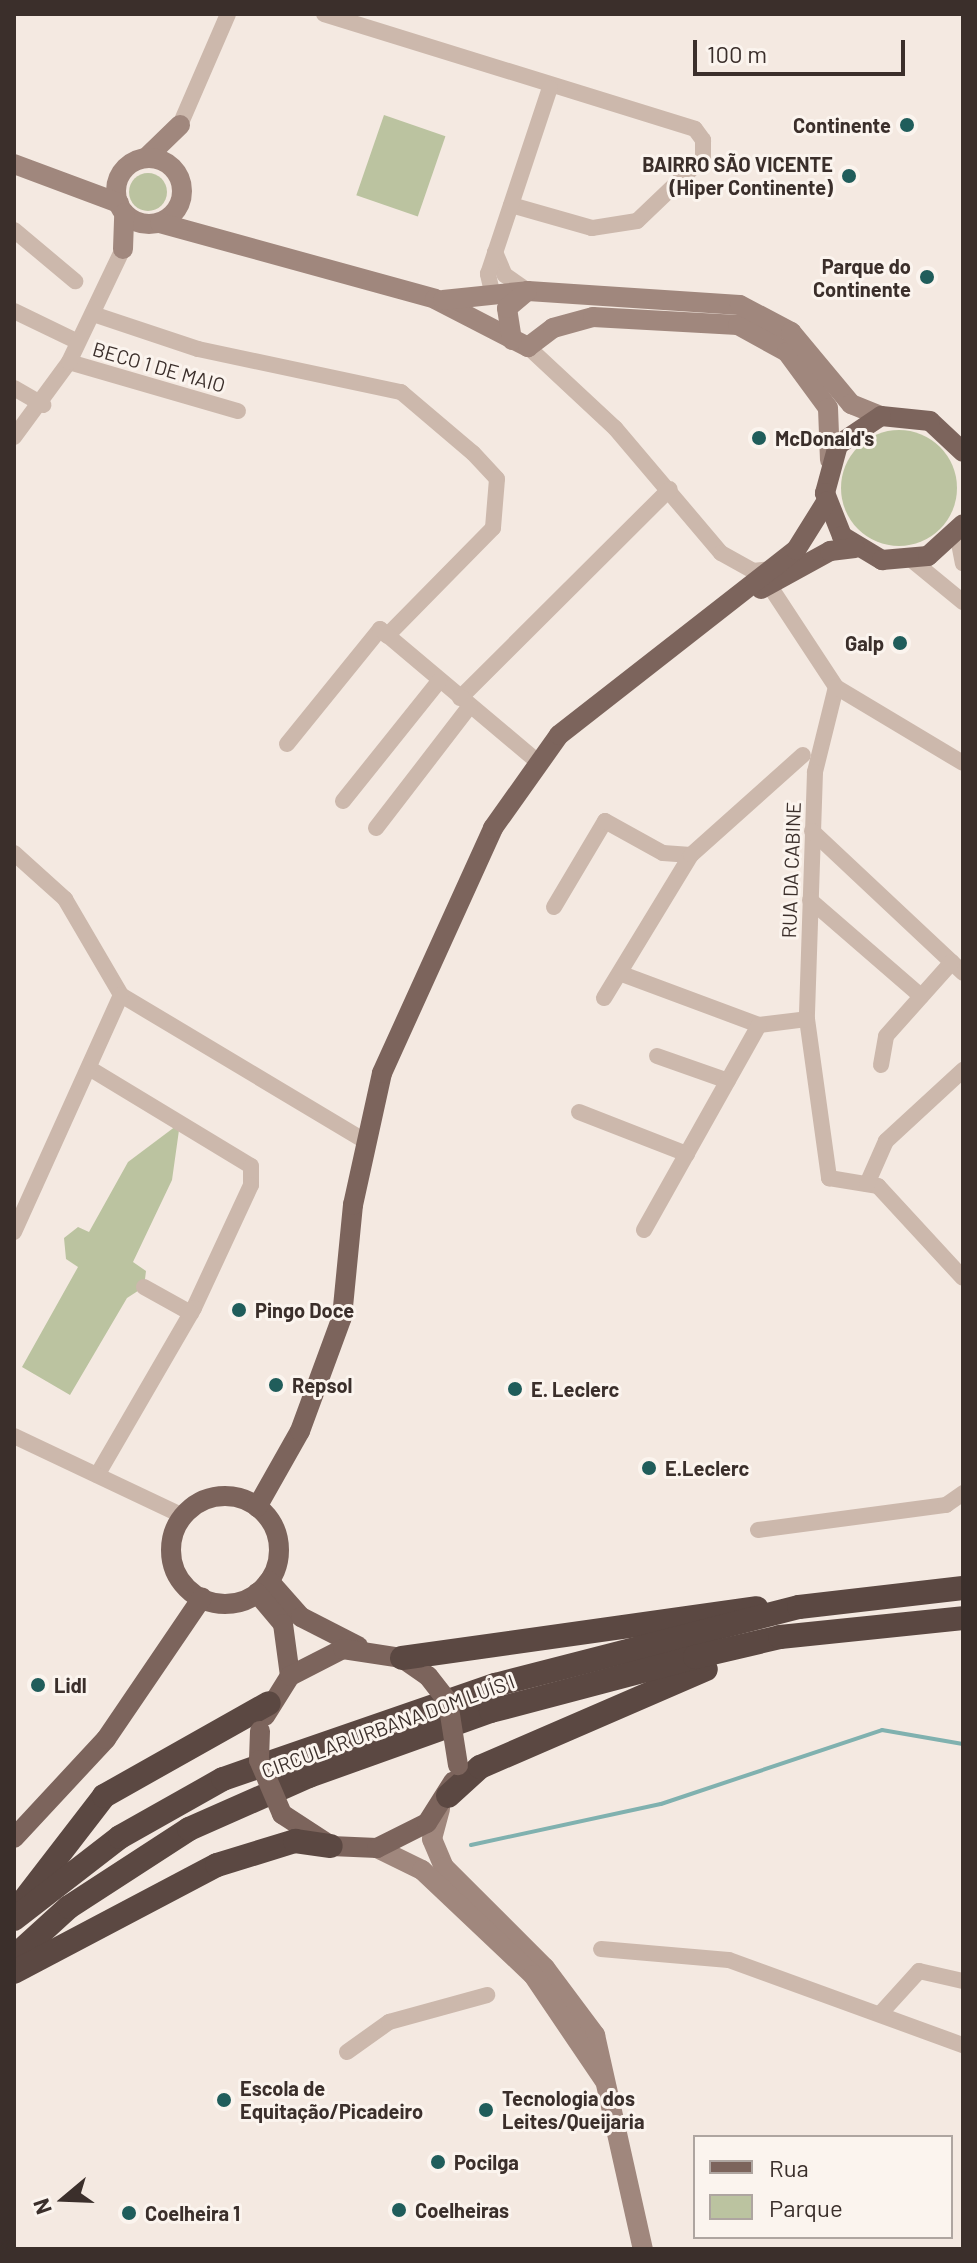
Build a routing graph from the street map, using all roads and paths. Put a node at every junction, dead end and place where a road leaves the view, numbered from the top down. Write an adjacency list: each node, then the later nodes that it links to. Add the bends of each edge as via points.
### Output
1 (228, 14): 4 (street)
2 (324, 14): 3 (street)
3 (550, 88): 11 (street); 11 (street, via 695,129 703,158 637,221 592,228)
4 (180, 125): 5 (street); 7 (street)
5 (147, 157): 7 (street); 8 (street)
6 (14, 164): 9 (street)
7 (174, 168): 10 (street)
8 (118, 180): 9 (street); 12 (street)
9 (73, 187): 12 (street)
10 (182, 197): 13 (street); 15 (street)
11 (511, 205): 17 (street)
12 (121, 208): 13 (street); 16 (street)
13 (154, 224): 15 (street); 16 (street)
14 (14, 230): 19 (street)
15 (206, 232): 22 (street)
16 (123, 249): 25 (street)
17 (495, 252): 18 (street); 20 (street, via 505,275)
18 (488, 274): 21 (street); 23 (street)
19 (75, 281)
20 (528, 291): 21 (street); 27 (street, via 507,308); 32 (street, via 740,305 791,332 851,404)
21 (493, 296): 23 (street)
22 (435, 299): 23 (street); 27 (street)
23 (462, 301)
24 (14, 311): 26 (street)
25 (93, 314): 26 (street); 46 (street, via 198,349 401,392 497,479 493,528)
26 (78, 342): 28 (street)
27 (520, 344): 37 (street, via 593,317 738,325 765,335 787,352 833,417); 38 (street)
28 (69, 362): 30 (street); 31 (street, BECO 1 DE MAIO)
29 (14, 388): 30 (street)
30 (43, 405): 35 (street)
31 (238, 411)
32 (881, 416): 34 (main road); 37 (main road, via 853,429)
33 (963, 423): 34 (main road)
34 (936, 424): 36 (main road)
35 (14, 437)
36 (963, 452)
37 (830, 460): 39 (main road)
38 (670, 489): 44 (street, via 721,553); 49 (street)
39 (826, 502): 41 (main road); 44 (main road, via 815,530)
40 (960, 529): 42 (main road); 43 (street)
41 (855, 548): 42 (main road, via 886,561); 44 (main road, via 830,551)
42 (913, 561): 45 (street)
43 (963, 563)
44 (770, 577): 48 (street); 52 (main road, via 583,714)
45 (963, 602)
46 (387, 636): 47 (street); 50 (street, via 380,629)
47 (439, 681): 49 (street); 54 (street)
48 (836, 687): 53 (street); 56 (street, RUA DA CABINE, via 817,761)
49 (465, 702): 52 (street); 55 (street)
50 (287, 744)
51 (803, 755): 58 (street)
52 (538, 762): 74 (main road, via 493,828 415,988 382,1073)
53 (963, 763)
54 (343, 801)
55 (376, 828)
56 (812, 831): 59 (street, RUA DA CABINE); 61 (street)
57 (14, 853): 63 (street, via 65,899)
58 (691, 855): 60 (street, via 663,853 605,821); 62 (street)
59 (810, 900): 64 (street); 66 (street, RUA DA CABINE)
60 (554, 907)
61 (957, 968): 64 (street)
62 (622, 974): 65 (street); 67 (street)
63 (121, 995): 70 (street); 74 (street)
64 (921, 996): 69 (street, via 886,1036)
65 (604, 998)
66 (807, 1019): 67 (street); 76 (street, RUA DA CABINE, via 829,1178)
67 (759, 1025): 72 (street)
68 (657, 1056): 72 (street)
69 (881, 1065)
70 (89, 1068): 78 (street); 81 (street, via 251,1166 251,1185)
71 (963, 1070): 76 (street, via 886,1141)
72 (728, 1081): 75 (street)
73 (579, 1112): 75 (street)
74 (367, 1142): 85 (main road, via 342,1317 300,1431)
75 (687, 1154): 77 (street)
76 (867, 1184): 79 (street, via 878,1186)
77 (644, 1230)
78 (14, 1232)
79 (963, 1278)
80 (144, 1287): 81 (street)
81 (191, 1313): 83 (street)
82 (14, 1436): 83 (street)
83 (97, 1475): 86 (street)
84 (963, 1493): 87 (street, via 946,1505)
85 (257, 1507): 86 (main road, via 213,1497); 88 (main road, via 279,1546)
86 (183, 1516): 90 (main road, via 172,1541 174,1568)
87 (758, 1530)
88 (263, 1587): 90 (main road, via 226,1604); 94 (main road, via 337,1641); 96 (main road, via 283,1624)
89 (963, 1588): 91 (highway, CIRCULAR URBANA DOM LUÍS I)
90 (202, 1598): 99 (main road, via 106,1739)
91 (799, 1607): 95 (highway, via 722,1609); 104 (highway, CIRCULAR URBANA DOM LUÍS I, via 495,1685 223,1779 120,1837)
92 (963, 1618): 93 (highway, CIRCULAR URBANA DOM LUÍS I)
93 (780, 1637): 98 (highway, via 480,1767); 106 (highway, CIRCULAR URBANA DOM LUÍS I, via 491,1711 309,1776 189,1829 69,1907)
94 (374, 1649): 95 (main road); 96 (main road, via 343,1649)
95 (402, 1658): 98 (main road, bridge, via 428,1676 448,1702 458,1765)
96 (290, 1676): 97 (main road)
97 (269, 1703): 100 (main road, bridge, via 260,1731 259,1760 282,1814); 103 (highway, via 104,1796)
98 (444, 1803): 101 (main road, via 412,1835); 102 (street, via 432,1839)
99 (14, 1838)
100 (331, 1846): 101 (main road); 107 (highway, via 295,1841 217,1865)
101 (377, 1848): 102 (street, via 410,1860)
102 (470, 1905): 113 (street, via 595,2035)
103 (14, 1912)
104 (14, 1919)
105 (601, 1949): 110 (street, via 729,1960)
106 (14, 1957)
107 (14, 1972)
108 (963, 1981): 110 (street, via 919,1971)
109 (487, 1995): 112 (street, via 389,2022)
110 (880, 2014): 111 (street)
111 (963, 2045)
112 (347, 2052)
113 (643, 2249)

